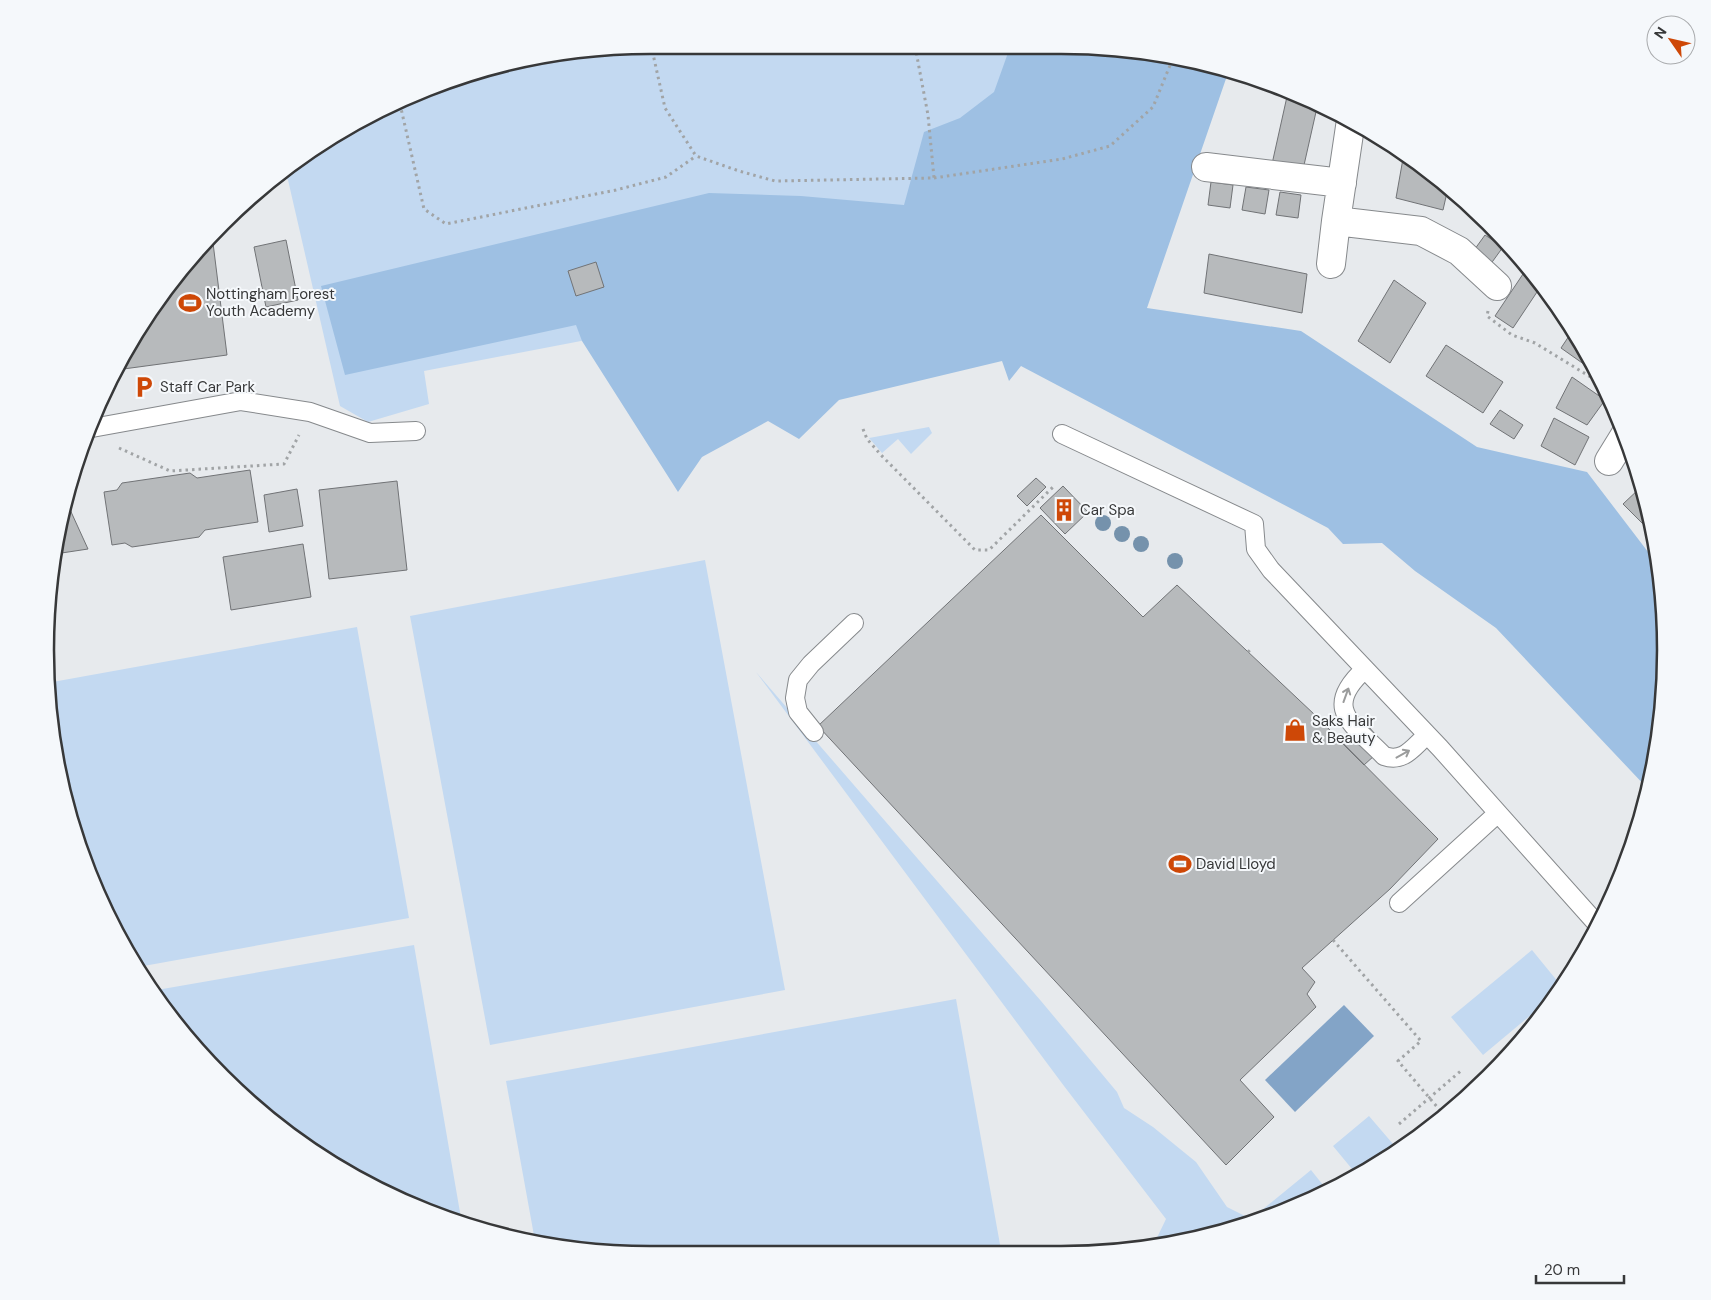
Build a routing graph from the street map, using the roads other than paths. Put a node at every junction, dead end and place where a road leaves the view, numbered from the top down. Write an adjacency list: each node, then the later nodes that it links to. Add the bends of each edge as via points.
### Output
1 (1349, 128): 3 (street)
2 (1206, 167): 3 (street)
3 (1342, 183): 4 (street)
4 (1336, 220): 5 (street); 6 (street, via 1421,231 1458,251)
5 (1330, 264)
6 (1497, 286)
7 (97, 427): 8 (lane, via 241,401 310,412 370,433)
8 (416, 431)
9 (1062, 434): 13 (lane, via 1254,524 1256,549 1271,570)
10 (1620, 443): 11 (street)
11 (1609, 461)
12 (854, 623): 14 (lane, via 798,680 795,698 798,712)
13 (1365, 668): 15 (lane); 15 (lane, via 1346,693 1342,707 1346,717 1384,756 1392,759 1404,756)
14 (814, 732)
15 (1427, 735): 16 (lane)
16 (1498, 813): 17 (lane); 18 (lane)
17 (1399, 903)
18 (1593, 919)

